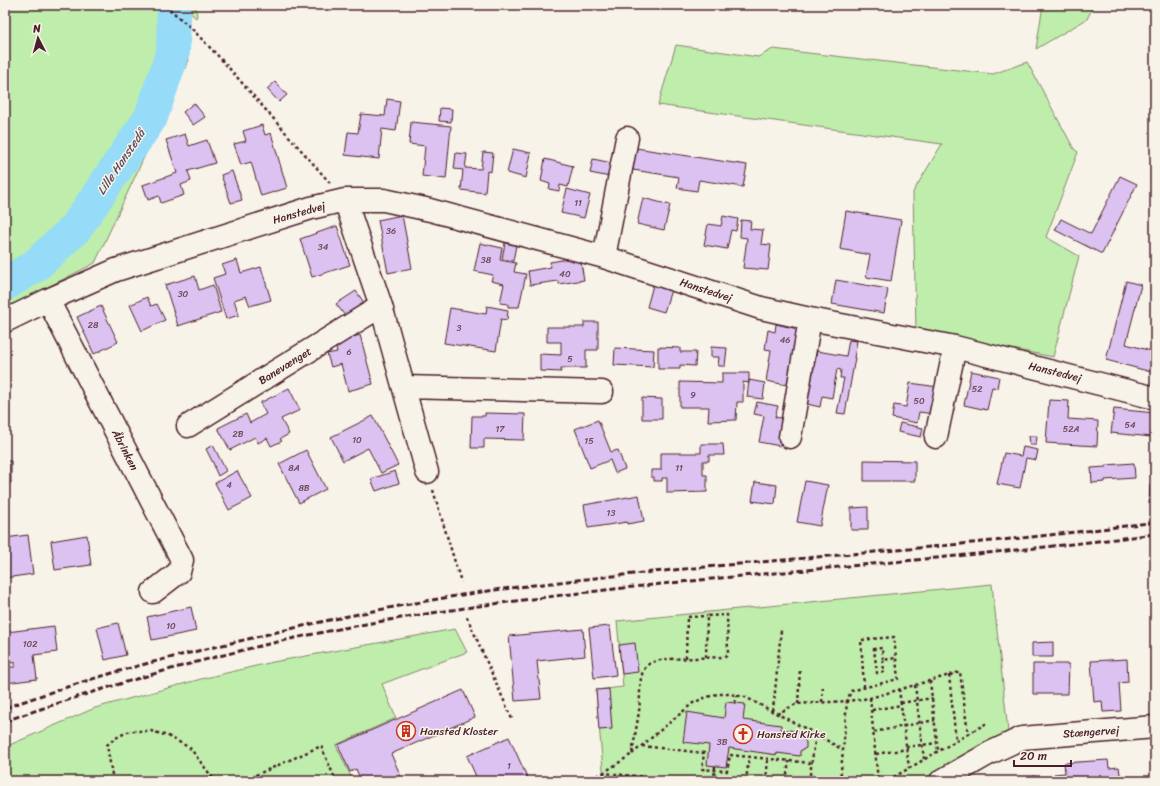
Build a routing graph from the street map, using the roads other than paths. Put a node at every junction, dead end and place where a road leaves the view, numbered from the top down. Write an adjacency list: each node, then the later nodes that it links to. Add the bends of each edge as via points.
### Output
1 (627, 138): 3 (street)
2 (345, 200): 3 (street, Hanstedvej, via 384,200 430,210); 4 (street, Hanstedvej, via 311,208 116,270); 5 (street)
3 (604, 257): 6 (street, Hanstedvej, via 761,308)
4 (48, 300): 7 (street, Hanstedvej); 16 (street, Åbrinken, via 182,560 179,572)
5 (381, 306): 9 (street); 12 (street, Banevænget)
6 (810, 319): 8 (street, Hanstedvej); 13 (street)
7 (5, 321)
8 (955, 347): 11 (street, Hanstedvej); 14 (street)
9 (404, 388): 10 (street); 15 (street)
10 (602, 392)
11 (1155, 398)
12 (188, 426)
13 (790, 437)
14 (936, 437)
15 (427, 472)
16 (153, 592)
17 (1155, 727): 18 (street, Stængervej, via 1022,738)
18 (942, 781)

